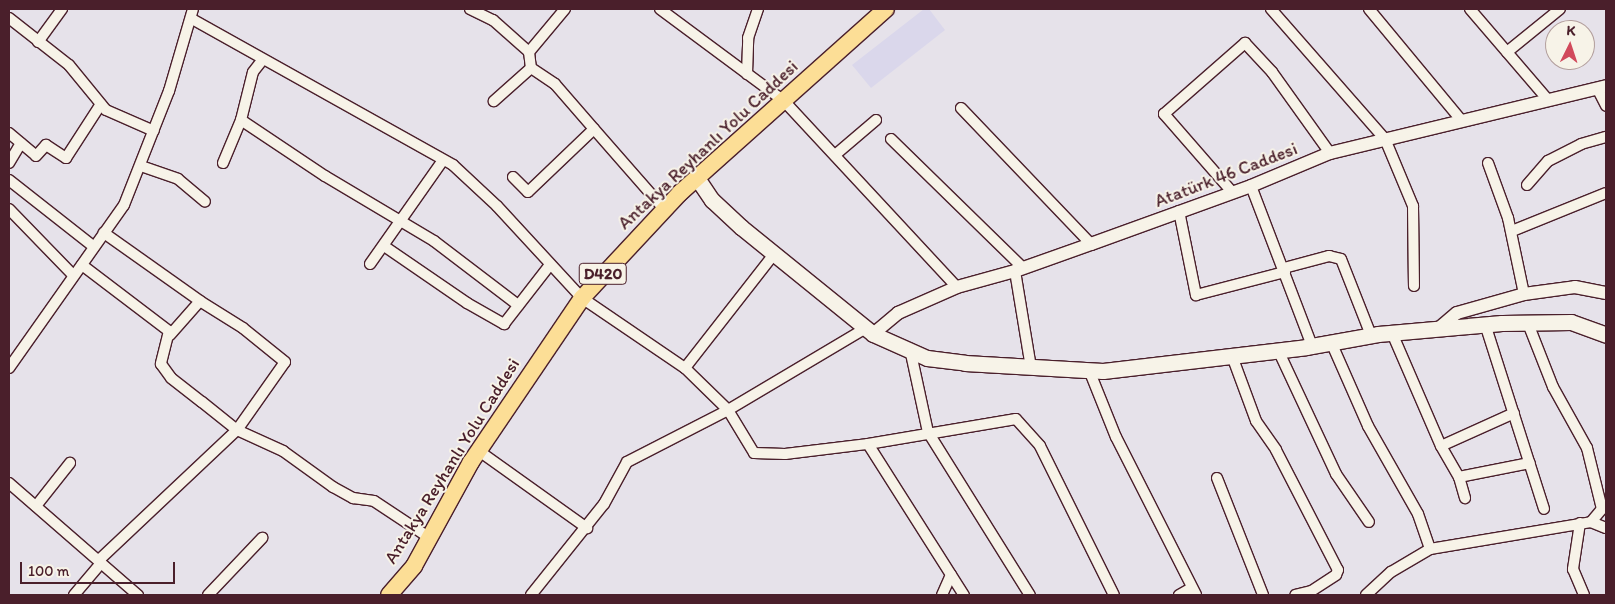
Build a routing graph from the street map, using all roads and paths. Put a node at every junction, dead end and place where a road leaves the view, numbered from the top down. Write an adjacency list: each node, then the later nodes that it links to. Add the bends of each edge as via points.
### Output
1 (62, 9): 13 (street)
2 (470, 9): 14 (street, via 493,20)
3 (565, 9): 14 (street)
4 (660, 9): 18 (street)
5 (758, 9): 18 (street, via 748,38)
6 (886, 9): 22 (main road, Antakya Reyhanlı Yolu Caddesi / D420)
7 (1271, 9): 34 (street)
8 (1368, 9): 28 (street)
9 (1470, 9): 15 (street)
10 (1560, 9): 15 (street)
11 (192, 14): 16 (street); 30 (street)
12 (9, 18): 13 (street)
13 (38, 42): 23 (street, via 69,65)
14 (528, 52): 17 (street)
15 (1507, 52): 20 (street)
16 (263, 59): 26 (street, via 253,72 243,101); 38 (street)
17 (531, 68): 21 (street); 29 (street, via 555,84)
18 (748, 74): 22 (street)
19 (1602, 87): 20 (street, Atatürk 46 Caddesi); 24 (street)
20 (1548, 100): 28 (street, Atatürk 46 Caddesi)
21 (494, 101)
22 (784, 102): 37 (street); 44 (main road, Antakya Reyhanlı Yolu Caddesi / D420)
23 (102, 104): 30 (street, via 106,110); 35 (street, via 66,158 46,146 36,156)
24 (1606, 106)
25 (962, 108): 57 (street)
26 (241, 120): 40 (street); 54 (street, via 325,176)
27 (876, 120): 37 (street)
28 (1462, 121): 34 (street, Atatürk 46 Caddesi)
29 (594, 129): 43 (street, via 528,192); 51 (street)
30 (154, 131): 42 (street)
31 (9, 133): 35 (street)
32 (1606, 137): 46 (street, via 1581,144 1548,161)
33 (891, 139): 64 (street)
34 (1385, 139): 36 (street, Atatürk 46 Caddesi); 67 (street, via 1413,206)
35 (21, 143): 39 (street)
36 (1330, 154): 47 (street, Atatürk 46 Caddesi); 48 (street, via 1272,72 1245,43 1164,114)
37 (835, 155): 68 (street)
38 (443, 160): 54 (street); 63 (street, via 453,165 497,206)
39 (9, 163)
40 (223, 163)
41 (1488, 163): 55 (street)
42 (141, 166): 50 (street, via 178,179); 56 (street, via 124,205)
43 (512, 177)
44 (697, 178): 51 (main road, Antakya Reyhanlı Yolu Caddesi / D420); 60 (main road, via 712,200)
45 (9, 180): 59 (street)
46 (1528, 185)
47 (1251, 186): 48 (street, Atatürk 46 Caddesi); 65 (street)
48 (1233, 193): 53 (street, Atatürk 46 Caddesi)
49 (1606, 193): 55 (street)
50 (205, 202)
51 (664, 208): 71 (main road, Antakya Reyhanlı Yolu Caddesi / D420)
52 (9, 209): 66 (street)
53 (1180, 211): 57 (street, Atatürk 46 Caddesi); 65 (street, via 1196,295)
54 (400, 220): 58 (street); 73 (street, via 434,241)
55 (1512, 231): 70 (street)
56 (104, 233): 59 (street); 72 (street)
57 (1091, 244): 64 (street, Atatürk 46 Caddesi)
58 (384, 246): 61 (street); 73 (street, via 467,303 504,324)
59 (94, 248): 62 (street)
60 (774, 254): 77 (main road); 88 (street)
61 (370, 264)
62 (82, 265): 66 (street); 79 (street)
63 (549, 266): 71 (street); 73 (street)
64 (1019, 270): 68 (street, Atatürk 46 Caddesi); 89 (street)
65 (1284, 270): 80 (street, via 1329,256 1341,259); 83 (street)
66 (73, 275): 87 (street)
67 (1414, 286)
68 (957, 287): 77 (street, Atatürk 46 Caddesi, via 898,313)
69 (1606, 293): 70 (street, via 1575,287)
70 (1524, 294): 76 (street, via 1457,313)
71 (582, 298): 88 (street); 97 (main road, Antakya Reyhanlı Yolu Caddesi / D420)
72 (200, 301): 79 (street); 93 (street, via 244,328 285,362)
73 (518, 305)
74 (1528, 321): 75 (main road); 81 (main road, via 1571,322); 107 (street, via 1553,387 1579,430 1594,467 1602,510)
75 (1485, 324): 76 (main road); 92 (street)
76 (1439, 328): 78 (main road)
77 (869, 331): 84 (main road); 91 (street)
78 (1392, 333): 80 (main road); 96 (street)
79 (170, 335): 93 (street, via 161,364 171,378)
80 (1371, 335): 82 (main road)
81 (1606, 335)
82 (1331, 342): 83 (main road); 113 (street, via 1368,426 1414,506)
83 (1312, 346): 85 (main road)
84 (910, 349): 89 (main road, via 927,358); 94 (street)
85 (1278, 350): 86 (main road); 106 (street, via 1336,474)
86 (1232, 356): 90 (main road); 128 (street, via 1256,420 1276,450 1338,570 1336,575 1311,591)
87 (9, 368)
88 (685, 368): 91 (street)
89 (1031, 368): 90 (main road)
90 (1089, 370): 116 (street, via 1116,437)
91 (728, 410): 95 (street, via 754,453 785,454); 109 (street, via 627,462)
92 (1514, 413): 96 (street); 98 (street)
93 (237, 430): 112 (street, via 283,451 346,494 374,501 394,512); 114 (street)
94 (928, 432): 95 (street); 124 (street); 125 (street, via 1016,420 1040,446)
95 (868, 444): 115 (street)
96 (1441, 446): 100 (street)
97 (479, 451): 109 (street); 112 (main road, Antakya Reyhanlı Yolu Caddesi / D420)
98 (1530, 463): 100 (street); 105 (street)
99 (70, 464): 104 (street)
100 (1459, 476): 103 (street)
101 (1217, 478): 127 (street)
102 (9, 483): 104 (street)
103 (1465, 498)
104 (36, 506): 114 (street)
105 (1544, 509)
106 (1369, 522)
107 (1592, 522): 108 (street); 110 (street)
108 (1580, 524): 113 (street); 130 (street, via 1574,569)
109 (587, 528): 121 (street)
110 (1606, 528)
111 (262, 538): 119 (street)
112 (430, 538): 120 (main road, Antakya Reyhanlı Yolu Caddesi / D420, via 414,566)
113 (1430, 549): 129 (street, via 1391,572)
114 (100, 562): 117 (street); 118 (street)
115 (951, 575): 122 (street); 123 (street)
116 (1193, 592): 126 (street)
117 (74, 595)
118 (138, 595)
119 (208, 595)
120 (388, 595)
121 (531, 595)
122 (942, 595)
123 (964, 595)
124 (1030, 595)
125 (1114, 595)
126 (1179, 595)
127 (1263, 595)
128 (1295, 595)
129 (1366, 595)
130 (1584, 595)

